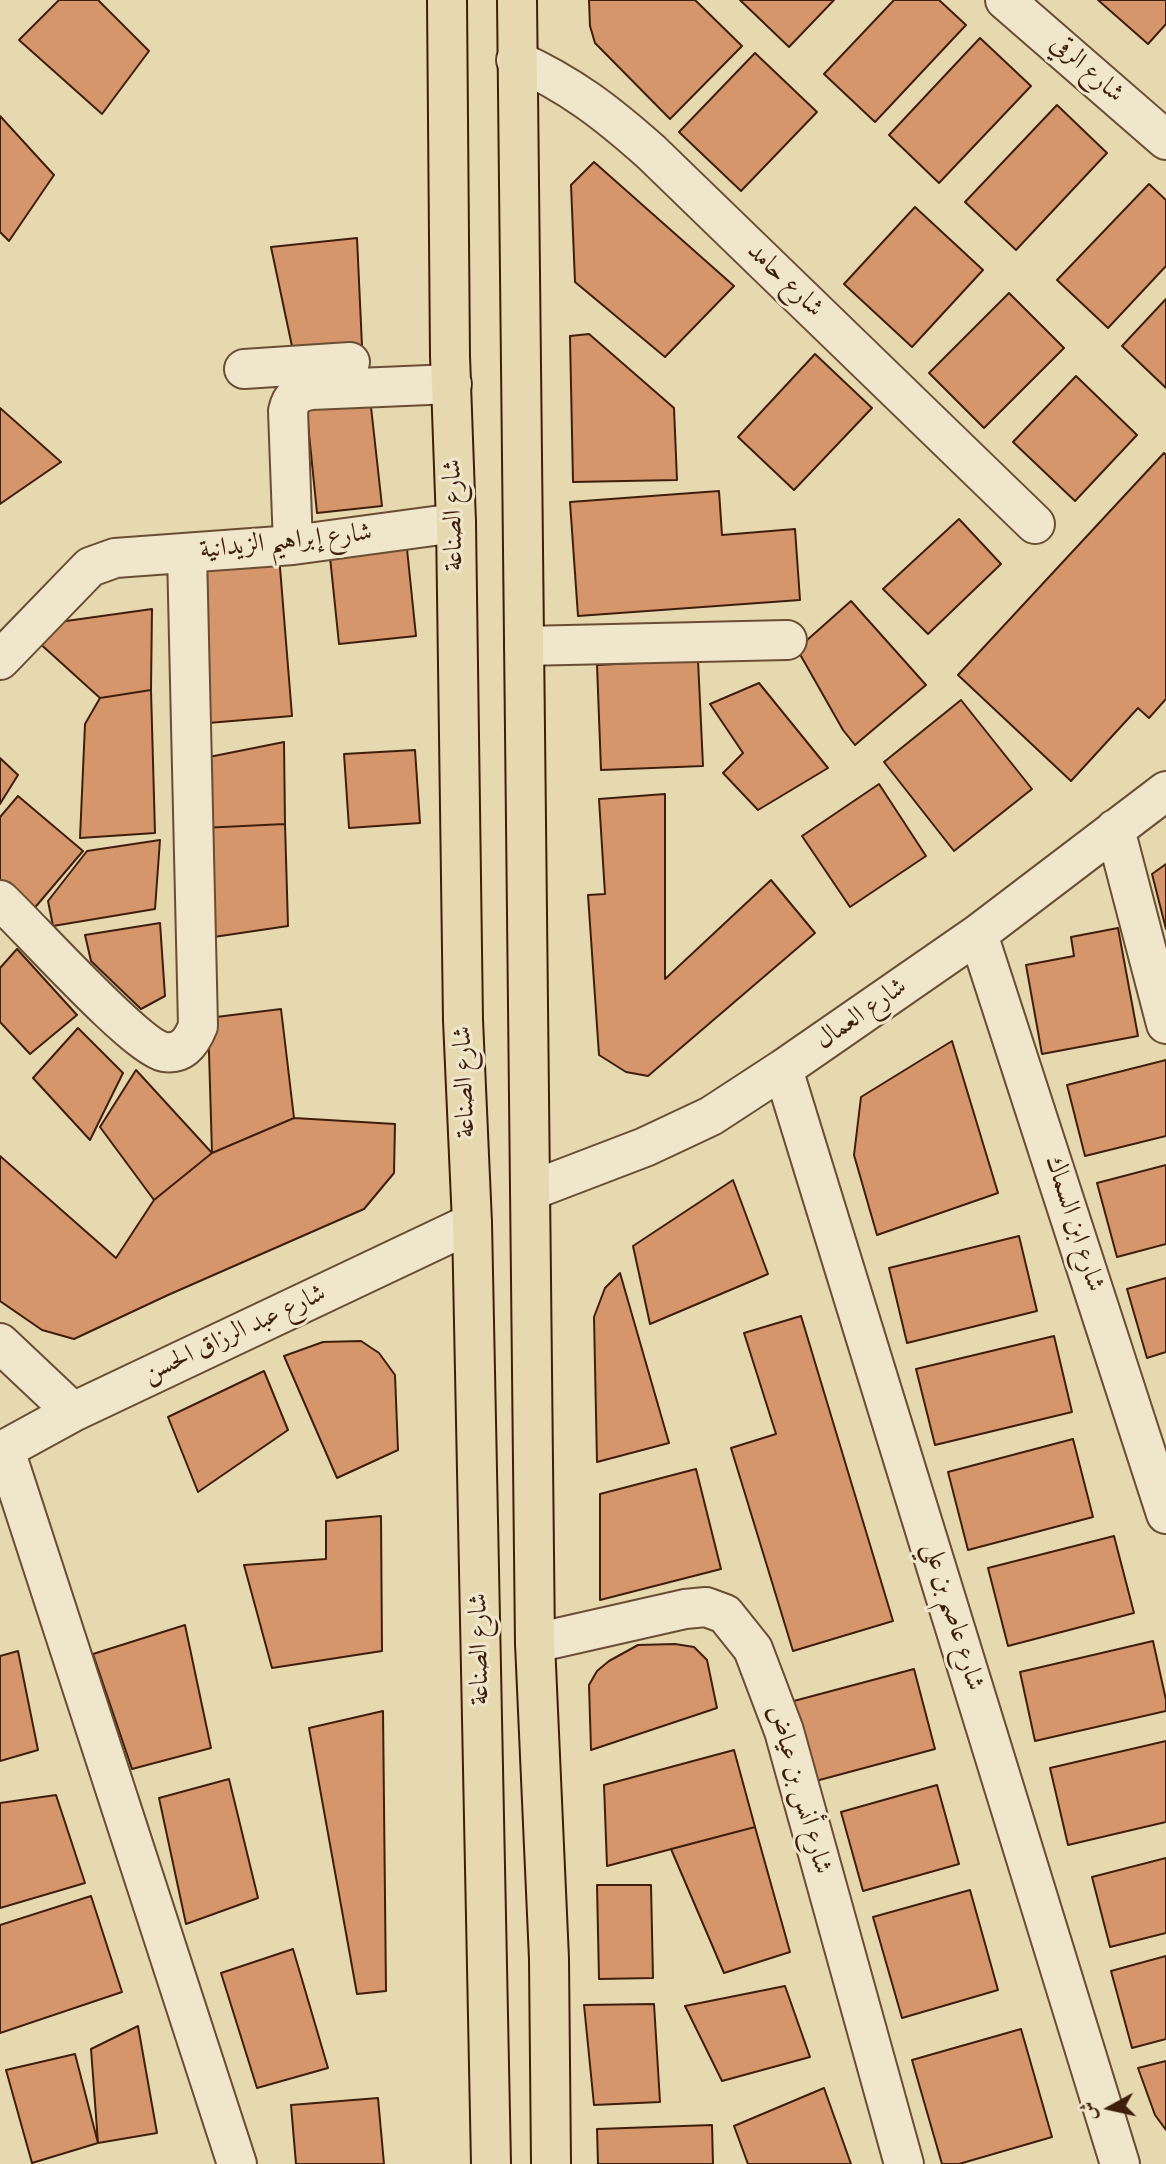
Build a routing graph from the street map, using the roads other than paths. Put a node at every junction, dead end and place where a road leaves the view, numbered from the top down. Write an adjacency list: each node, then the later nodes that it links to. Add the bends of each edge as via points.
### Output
1 (447, 0): 7 (main road, شارع الصناعة)
2 (517, 0): 4 (main road, شارع الصناعة)
3 (1005, 0): 5 (street, شارع الرقي)
4 (516, 60): 9 (street, شارع حامد, via 573,89 651,152); 13 (main road, شارع الصناعة)
5 (1166, 141)
6 (244, 369): 7 (street)
7 (451, 370): 8 (main road, شارع الصناعة); 10 (street, via 295,395 288,411)
8 (456, 523): 10 (street, شارع إبراهيم الزيدانية); 22 (main road, شارع الصناعة, via 463,1020)
9 (1035, 524)
10 (293, 545): 11 (street, شارع إبراهيم الزيدانية)
11 (187, 553): 14 (street, شارع إبراهيم الزيدانية, via 115,558 90,567); 17 (street, via 198,1026 191,1043 168,1053 154,1049 128,1029)
12 (787, 640): 13 (street)
13 (524, 646): 21 (main road, شارع الصناعة)
14 (0, 660)
15 (1166, 791): 16 (street, شارع العمال)
16 (1115, 829): 18 (street, شارع العمال); 19 (street)
17 (0, 900)
18 (978, 934): 20 (street, شارع العمال); 26 (street, شارع ابن السماك)
19 (1166, 1024)
20 (783, 1069): 21 (street, شارع العمال, via 700,1121); 32 (street, شارع عاصم بن علي)
21 (530, 1191): 27 (main road, شارع الصناعة)
22 (472, 1223): 24 (street, شارع عبد الرزاق الحسن); 29 (main road, شارع الصناعة)
23 (0, 1343): 24 (street)
24 (73, 1412): 25 (street, شارع عبد الرزاق الحسن)
25 (2, 1451): 28 (street)
26 (1166, 1514)
27 (535, 1643): 30 (main road, شارع الصناعة, via 549,1959); 31 (street, شارع أنس بن عياض, via 706,1607 725,1614 739,1629 753,1649 784,1731)
28 (237, 2164)
29 (491, 2164)
30 (551, 2164)
31 (904, 2164)
32 (1120, 2164)

